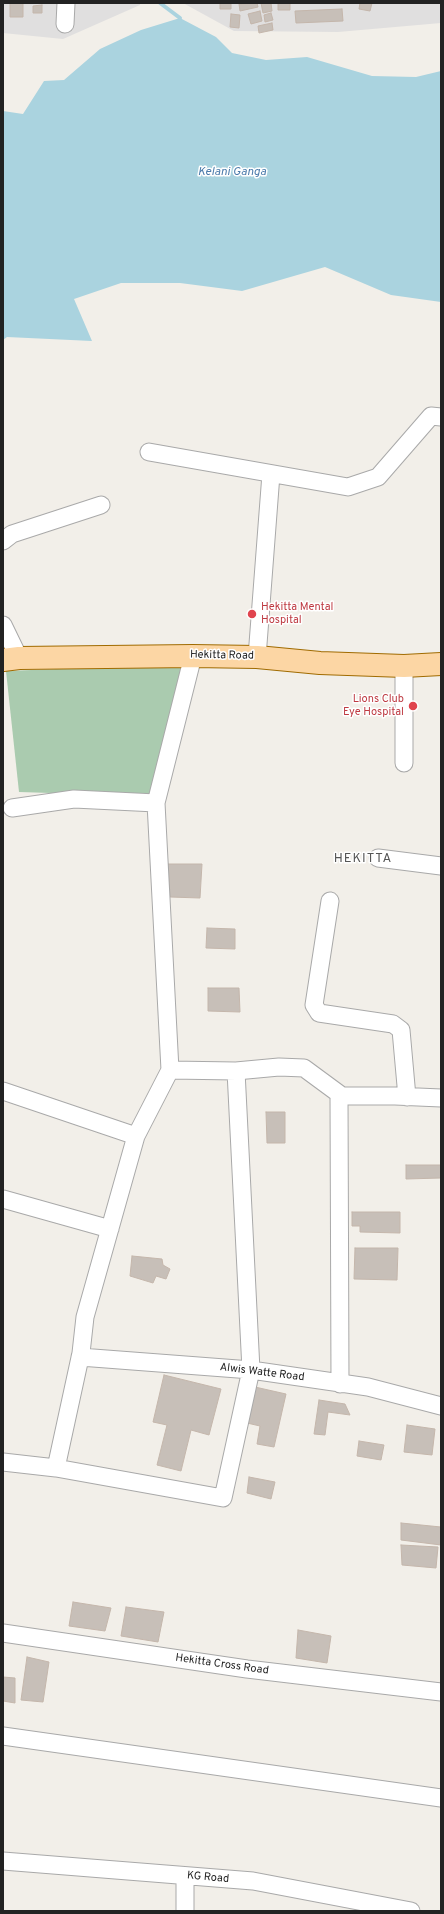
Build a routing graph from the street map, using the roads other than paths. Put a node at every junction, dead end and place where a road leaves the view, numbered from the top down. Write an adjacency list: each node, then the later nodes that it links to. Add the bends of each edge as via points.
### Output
1 (66, 3): 2 (street)
2 (65, 24)
3 (441, 417): 5 (street, via 431,416 378,477 348,487)
4 (149, 452): 5 (street)
5 (271, 474): 10 (street)
6 (101, 505): 7 (street, via 12,534)
7 (3, 541)
8 (3, 625): 11 (street)
9 (193, 656): 10 (main road, Hekitta Road); 11 (main road, Hekitta Road); 15 (street)
10 (257, 657): 13 (main road, Hekitta Road, via 320,663)
11 (11, 659)
12 (441, 664): 13 (main road, Hekitta Road)
13 (404, 666): 14 (street)
14 (404, 763)
15 (156, 802): 16 (street, via 74,799); 20 (street)
16 (12, 808)
17 (378, 858): 18 (street)
18 (441, 866)
19 (330, 901): 24 (street, via 314,1005 320,1013 393,1024 401,1030)
20 (170, 1070): 21 (street); 26 (street)
21 (236, 1071): 23 (street, via 304,1068); 30 (street)
22 (3, 1092): 26 (street)
23 (339, 1094): 24 (street); 31 (street)
24 (407, 1096): 25 (street)
25 (441, 1098)
26 (136, 1136): 28 (street)
27 (3, 1199): 28 (street)
28 (110, 1230): 29 (street, via 85,1317)
29 (80, 1357): 30 (street, Alwis Watte Road); 34 (street)
30 (250, 1370): 31 (street, Alwis Watte Road); 34 (street, via 223,1498)
31 (340, 1384): 32 (street, Alwis Watte Road, via 368,1387)
32 (441, 1406)
33 (3, 1462): 34 (street)
34 (56, 1468)
35 (3, 1633): 36 (street, Hekitta Cross Road, via 247,1669)
36 (441, 1692)
37 (3, 1736): 38 (street)
38 (441, 1798)
39 (3, 1861): 40 (street, KG Road)
40 (185, 1876): 41 (street); 42 (street, KG Road, via 253,1881)
41 (185, 1911)
42 (410, 1911)

